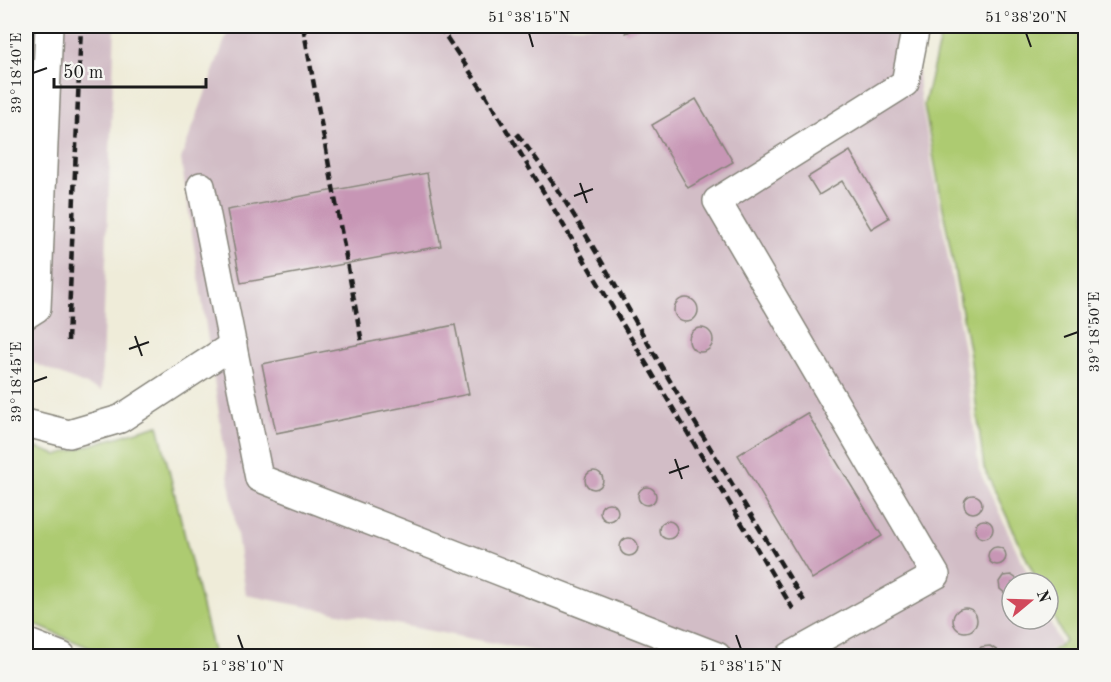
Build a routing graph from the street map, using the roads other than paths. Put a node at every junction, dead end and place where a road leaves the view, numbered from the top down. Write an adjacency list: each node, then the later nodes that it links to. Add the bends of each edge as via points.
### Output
1 (49, 26): 4 (lane, via 37,308)
2 (916, 26): 10 (lane, via 905,83 717,201 936,574)
3 (201, 186): 5 (lane)
4 (26, 315)
5 (233, 345): 6 (lane, via 120,419 69,434); 9 (lane, via 259,478)
6 (26, 423)
7 (26, 642): 8 (lane)
8 (62, 657)
9 (717, 657)
10 (790, 657)

